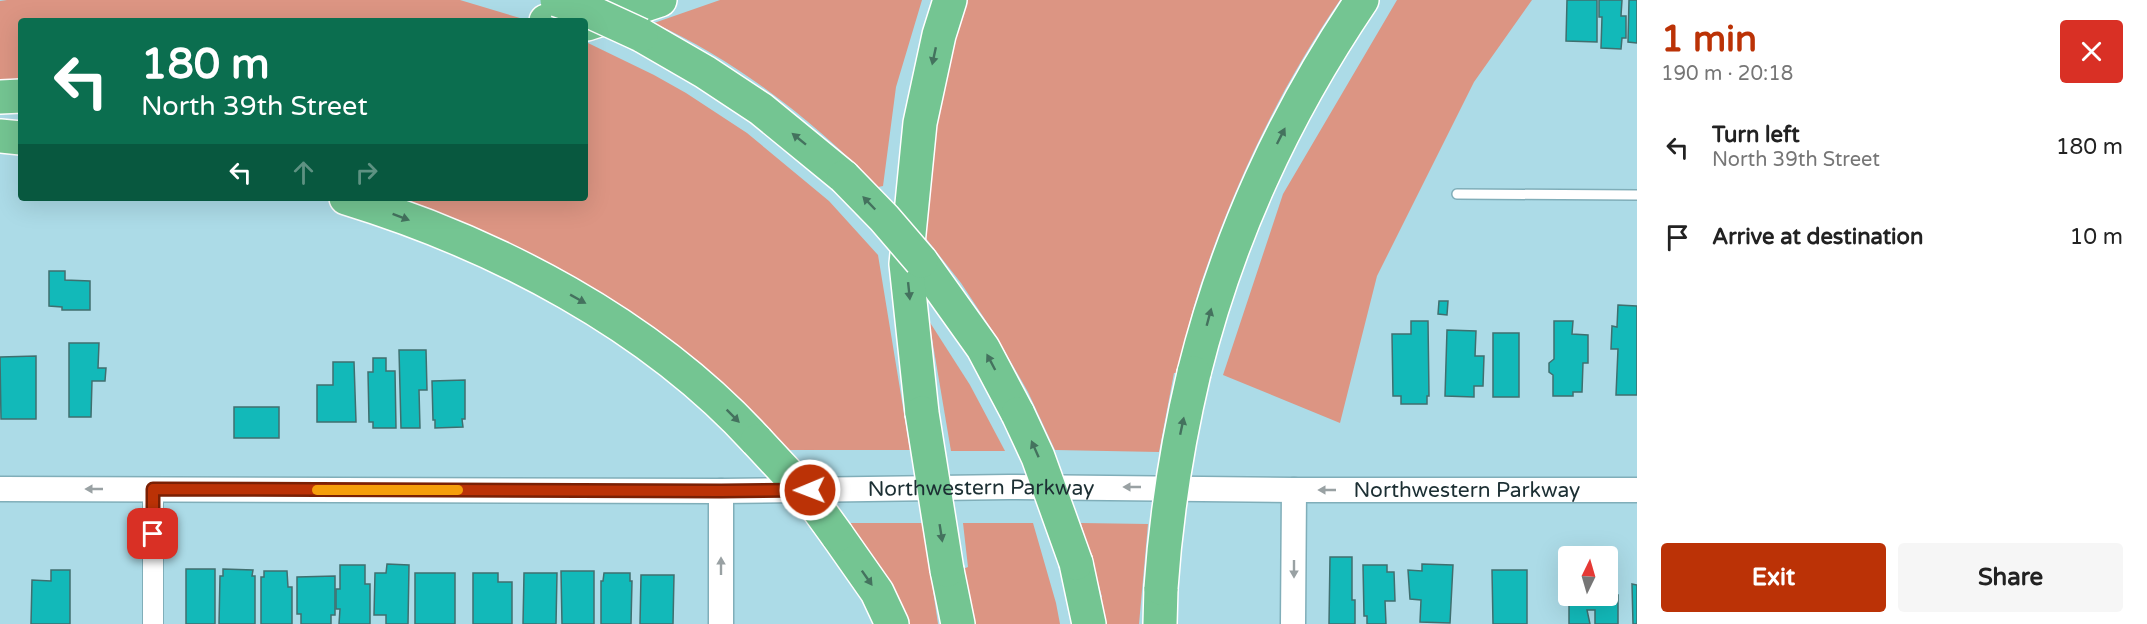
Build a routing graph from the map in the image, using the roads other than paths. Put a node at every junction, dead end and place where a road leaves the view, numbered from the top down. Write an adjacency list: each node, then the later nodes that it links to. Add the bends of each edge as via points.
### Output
1 (557, 0): 26 (highway, one-way to 1, bridge, via 1076,564 1038,457 983,348 921,261 844,177 762,109 641,35)
2 (623, 0): 6 (highway)
3 (660, 0): 7 (highway)
4 (950, 0): 25 (highway, one-way to 25, bridge, via 920,123 906,264 922,413)
5 (1362, 0): 27 (highway, one-way to 5, bridge, via 1170,494 1211,307 1258,184 1297,105)
6 (557, 18)
7 (588, 24)
8 (18, 96): 9 (highway)
9 (0, 97)
10 (18, 110): 11 (highway)
11 (0, 111)
12 (0, 136): 13 (highway)
13 (18, 138)
14 (1457, 194): 15 (lane)
15 (1637, 195)
16 (356, 201): 24 (highway, one-way to 24, bridge, via 486,250 585,302 677,366 733,414 811,499 877,592)
17 (0, 489): 18 (street, Northwestern Parkway, one-way to 17)
18 (153, 489): 21 (street, Northwestern Parkway); 22 (street)
19 (1294, 490): 20 (street, Northwestern Parkway, one-way to 19); 21 (street, Northwestern Parkway, one-way to 21, via 1009,487); 28 (street, one-way to 28)
20 (1637, 490)
21 (721, 491): 23 (street, one-way to 21)
22 (153, 624)
23 (721, 624)
24 (892, 624)
25 (958, 624)
26 (1089, 624)
27 (1160, 624)
28 (1293, 624)

